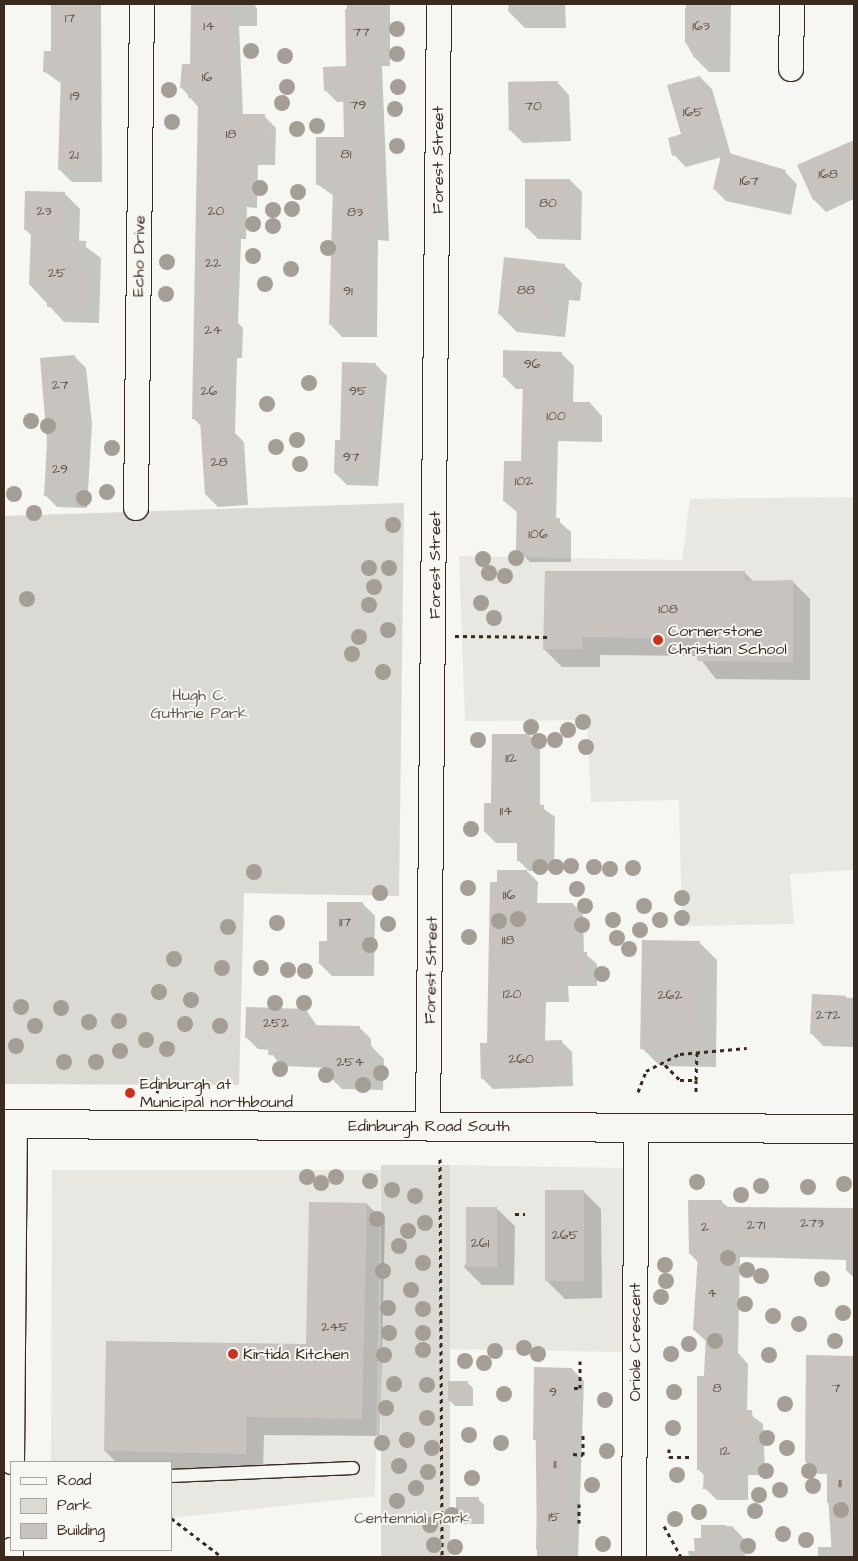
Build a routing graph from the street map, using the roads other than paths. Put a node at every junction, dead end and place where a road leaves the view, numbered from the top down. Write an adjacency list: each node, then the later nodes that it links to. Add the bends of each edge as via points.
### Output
1 (142, 4): 5 (street, Echo Drive)
2 (439, 4): 7 (street, Forest Street)
3 (792, 4): 4 (street)
4 (791, 69)
5 (136, 508)
6 (9, 1124): 7 (main road, Edinburgh Road South); 10 (street)
7 (428, 1126): 8 (main road, Edinburgh Road South)
8 (636, 1128): 9 (main road, Edinburgh Road South); 14 (street, Oriole Crescent)
9 (854, 1129)
10 (9, 1245): 11 (street)
11 (11, 1461)
12 (353, 1468): 13 (lane)
13 (172, 1476)
14 (634, 1557)

